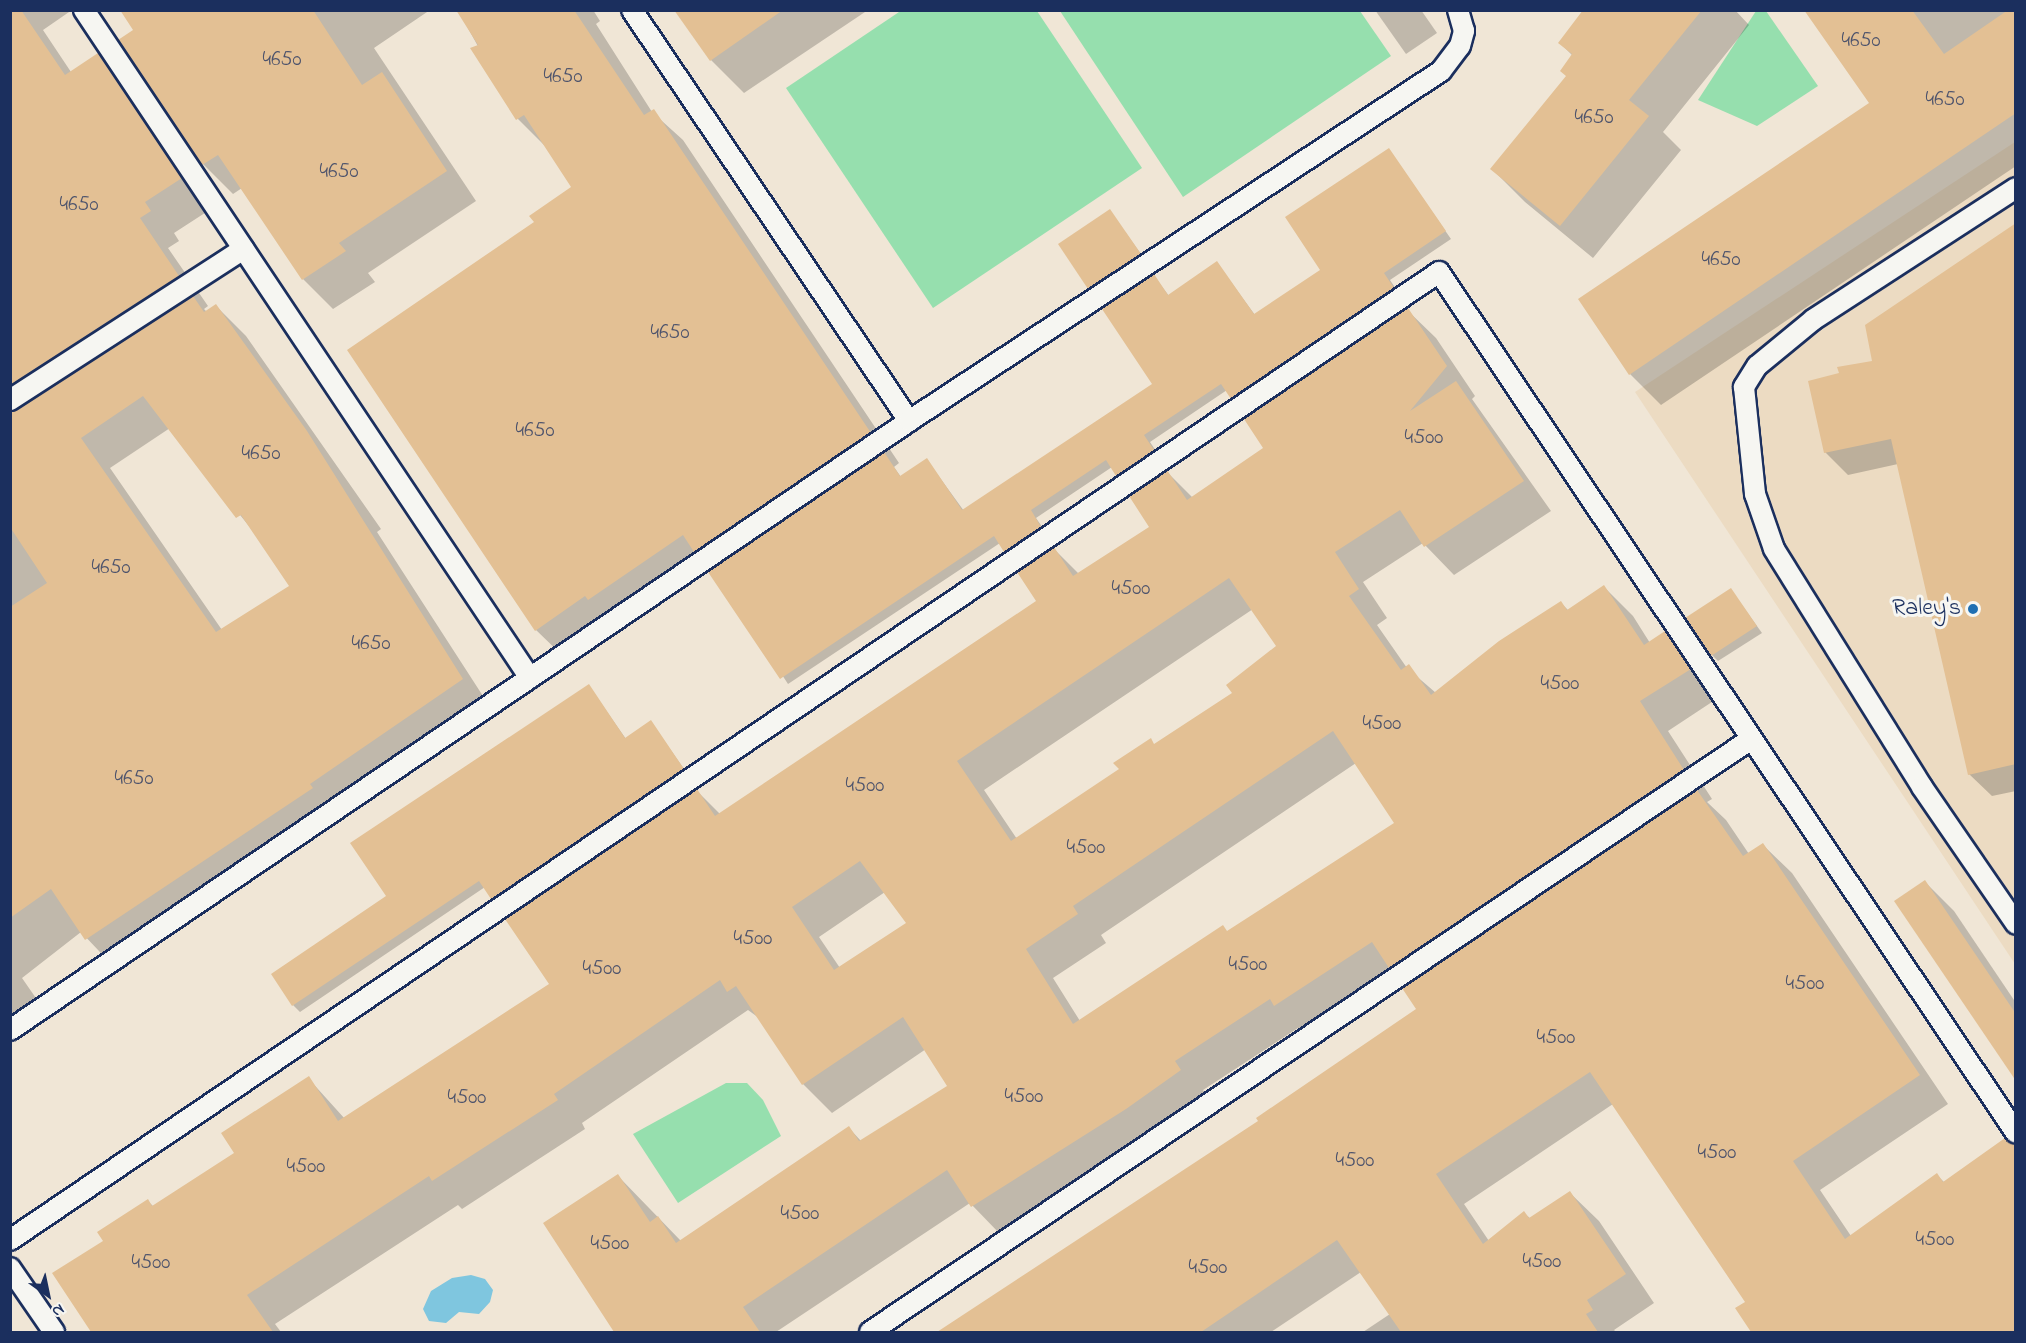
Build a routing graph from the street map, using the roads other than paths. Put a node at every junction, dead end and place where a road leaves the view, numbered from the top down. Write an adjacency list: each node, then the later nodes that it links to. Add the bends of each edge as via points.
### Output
1 (84, 10): 5 (lane)
2 (632, 10): 7 (lane)
3 (1458, 10): 7 (lane, via 1464,31 1461,46 1441,70)
4 (2016, 188): 10 (lane, via 1813,320 1757,366 1744,387 1755,494 1774,549 1922,787)
5 (243, 249): 6 (lane); 8 (lane)
6 (10, 400)
7 (909, 421): 8 (lane)
8 (530, 678): 11 (lane)
9 (1751, 739): 12 (lane); 13 (lane, via 1438,272); 16 (lane)
10 (2016, 924)
11 (10, 1030)
12 (2016, 1133)
13 (10, 1240)
14 (10, 1269): 15 (lane)
15 (54, 1332)
16 (870, 1332)

